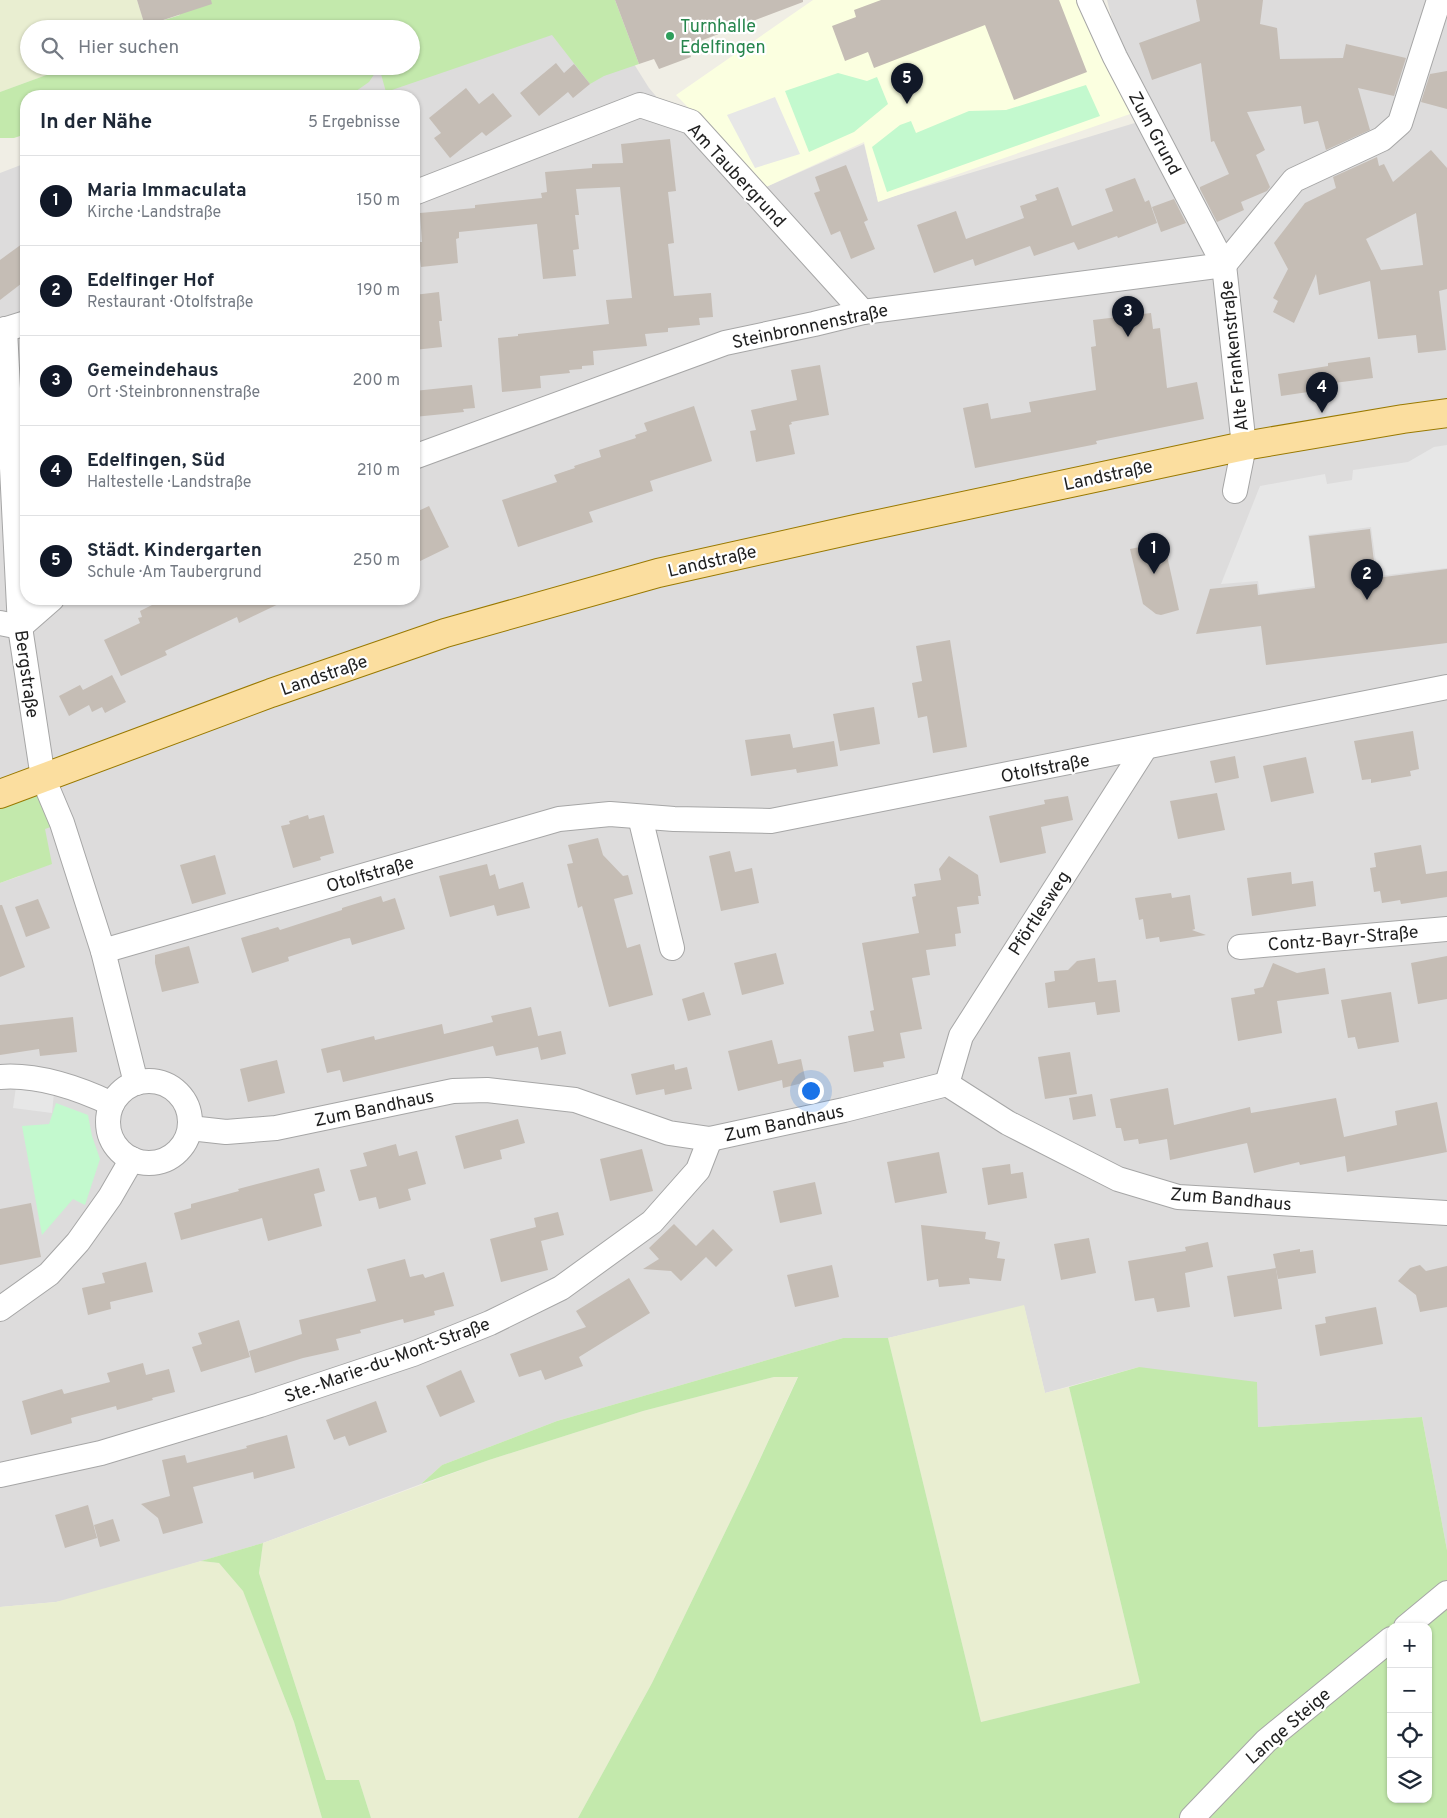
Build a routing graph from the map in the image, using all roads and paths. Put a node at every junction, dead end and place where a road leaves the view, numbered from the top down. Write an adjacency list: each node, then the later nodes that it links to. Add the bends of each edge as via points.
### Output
1 (1089, 0): 4 (street, Zum Grund, via 1115,57)
2 (1439, 0): 4 (street, Alte Frankenstraße, via 1400,123 1382,139 1294,180)
3 (420, 191): 5 (street, Am Taubergrund, via 640,105 691,122)
4 (1224, 265): 5 (street, Steinbronnenstraße); 8 (street, Alte Frankenstraße)
5 (863, 312): 9 (street, Steinbronnenstraße, via 725,343)
6 (10, 328): 12 (street, Bergstraße)
7 (1447, 413): 8 (main road, Landstraße)
8 (1244, 446): 10 (street); 15 (main road, Landstraße, via 658,573 445,633 271,693)
9 (420, 455)
10 (1235, 491)
11 (42, 605): 12 (street)
12 (10, 625): 15 (street, Bergstraße)
13 (1447, 687): 14 (street, Otolfstraße)
14 (1145, 748): 17 (street, Otolfstraße, via 771,821); 24 (street, Pförtlesweg, via 961,1036)
15 (43, 778): 16 (main road, Landstraße); 21 (street, via 62,823)
16 (0, 794)
17 (640, 817): 20 (street); 21 (street, Otolfstraße, via 610,814 559,819)
18 (1447, 929): 19 (street, Contz-Bayr-Straße)
19 (1240, 947)
20 (672, 948)
21 (104, 951): 23 (street)
22 (0, 1077): 25 (street, via 33,1078 75,1088)
23 (136, 1083): 25 (street, via 118,1095); 26 (street, via 150,1080 175,1090 185,1101 190,1114)
24 (947, 1084): 27 (street, Zum Bandhaus); 29 (street, Zum Bandhaus, via 1008,1123 1118,1179 1178,1198)
25 (112, 1104): 28 (street, via 108,1125 111,1135 115,1145)
26 (190, 1128): 27 (street, Zum Bandhaus, via 226,1132 276,1128 453,1091 487,1090 575,1100 669,1133); 28 (street, via 186,1140 168,1158 156,1162)
27 (710, 1139): 31 (street, Ste.-Marie-du-Mont-Straße, via 698,1170 652,1222 561,1288 490,1323 413,1354 260,1405 101,1453)
28 (132, 1159): 30 (street, via 78,1242 49,1274)
29 (1447, 1213)
30 (0, 1308)
31 (0, 1475)
32 (1447, 1593): 33 (street)
33 (1411, 1623)
34 (1387, 1642): 35 (street, Lange Steige, via 1266,1741)
35 (1192, 1818)

